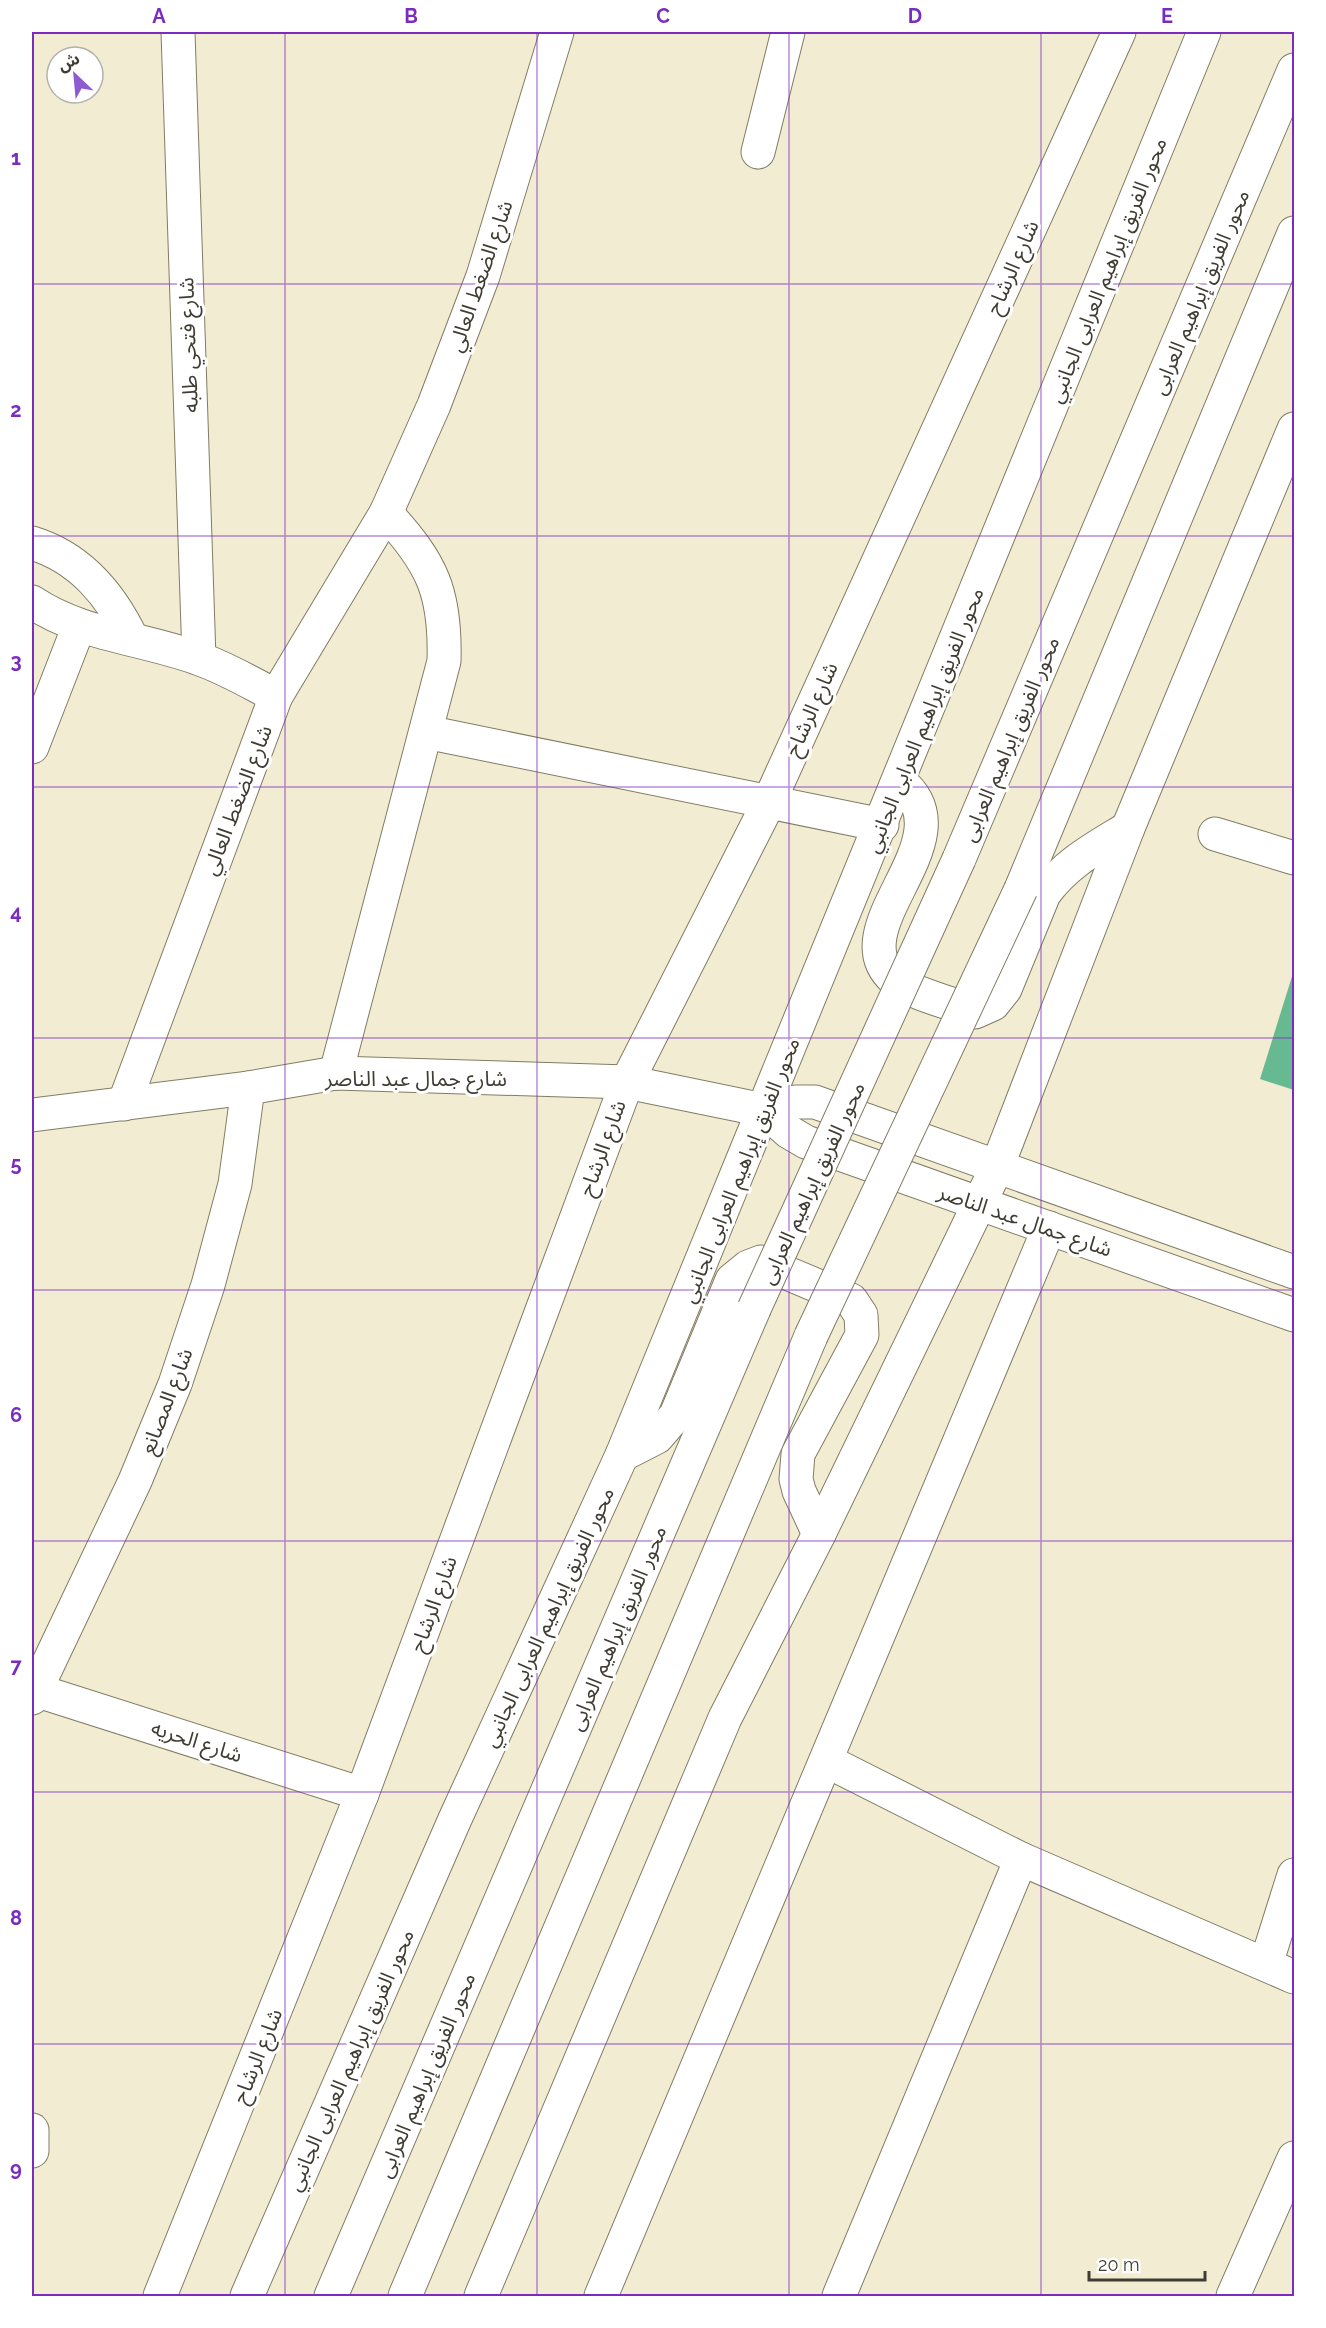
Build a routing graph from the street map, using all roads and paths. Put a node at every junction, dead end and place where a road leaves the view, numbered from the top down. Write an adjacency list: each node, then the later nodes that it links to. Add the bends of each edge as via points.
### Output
1 (178, 32): 15 (street, شارع فتحي طلبه)
2 (557, 32): 10 (street, شارع الضغط العالي, via 483,276 434,405)
3 (788, 32): 7 (street)
4 (1119, 32): 20 (street, شارع الرشاح)
5 (1204, 32): 19 (street, محور الفريق إبراهيم العرابى الجانبي)
6 (1294, 70): 49 (street, محور الفريق إبراهيم العرابى, bridge, via 959,859 754,1309)
7 (758, 152)
8 (1294, 233): 50 (street, bridge, via 1022,889 812,1336)
9 (1294, 429): 22 (street)
10 (386, 513): 16 (street, شارع الضغط العالي); 17 (street, via 415,545 435,582 445,624 444,661)
11 (32, 543): 14 (street, via 72,562 98,584 118,609)
12 (32, 602): 13 (street)
13 (79, 626): 14 (street); 18 (street)
14 (132, 639): 15 (street)
15 (199, 658): 16 (street)
16 (276, 696): 28 (street, شارع الضغط العالي)
17 (426, 732): 20 (street); 25 (street)
18 (32, 747)
19 (899, 781): 21 (street, محور الفريق إبراهيم العرابى الجانبي); 22 (street, via 916,799 922,823 917,845 880,933 881,961 897,982 975,1012 993,1004 1005,989 1044,894 1054,880 1065,868)
20 (769, 802): 21 (street); 26 (street, شارع الرشاح)
21 (882, 825): 29 (street, محور الفريق إبراهيم العرابى الجانبي)
22 (1128, 828): 31 (street)
23 (1215, 834): 24 (street)
24 (1294, 858)
25 (336, 1073): 26 (street, شارع جمال عبد الناصر); 27 (street, شارع جمال عبد الناصر)
26 (627, 1082): 29 (street, شارع جمال عبد الناصر); 40 (street, شارع الرشاح)
27 (248, 1088): 28 (street, شارع جمال عبد الناصر); 38 (street, شارع المصانع, via 235,1184 208,1285 175,1384 135,1481)
28 (124, 1104): 30 (street, شارع جمال عبد الناصر)
29 (764, 1110): 31 (street, شارع جمال عبد الناصر, via 795,1102 815,1102); 32 (street, شارع جمال عبد الناصر, via 806,1142); 36 (street, محور الفريق إبراهيم العرابى الجانبي)
30 (32, 1116)
31 (997, 1167): 32 (street); 34 (street, شارع جمال عبد الناصر)
32 (979, 1203): 33 (street, شارع جمال عبد الناصر); 37 (street)
33 (1048, 1228): 35 (street, شارع جمال عبد الناصر); 39 (street)
34 (1294, 1272)
35 (1294, 1315)
36 (622, 1455): 37 (street, via 650,1441 668,1425 732,1280 761,1262 851,1300 861,1315 862,1335 798,1454 799,1491); 48 (street, محور الفريق إبراهيم العرابى الجانبي, via 455,1819)
37 (819, 1534): 51 (street, via 725,1718)
38 (33, 1692): 40 (street, شارع الحريه)
39 (826, 1761): 41 (street); 52 (street)
40 (362, 1794): 47 (street, شارع الرشاح)
41 (1021, 1859): 43 (street); 53 (street)
42 (1294, 1875): 43 (street)
43 (1280, 1970)
44 (32, 2130): 45 (street)
45 (32, 2151)
46 (1294, 2158): 54 (street)
47 (160, 2296)
48 (247, 2296)
49 (331, 2296)
50 (405, 2296)
51 (481, 2296)
52 (601, 2296)
53 (838, 2296)
54 (1233, 2296)

